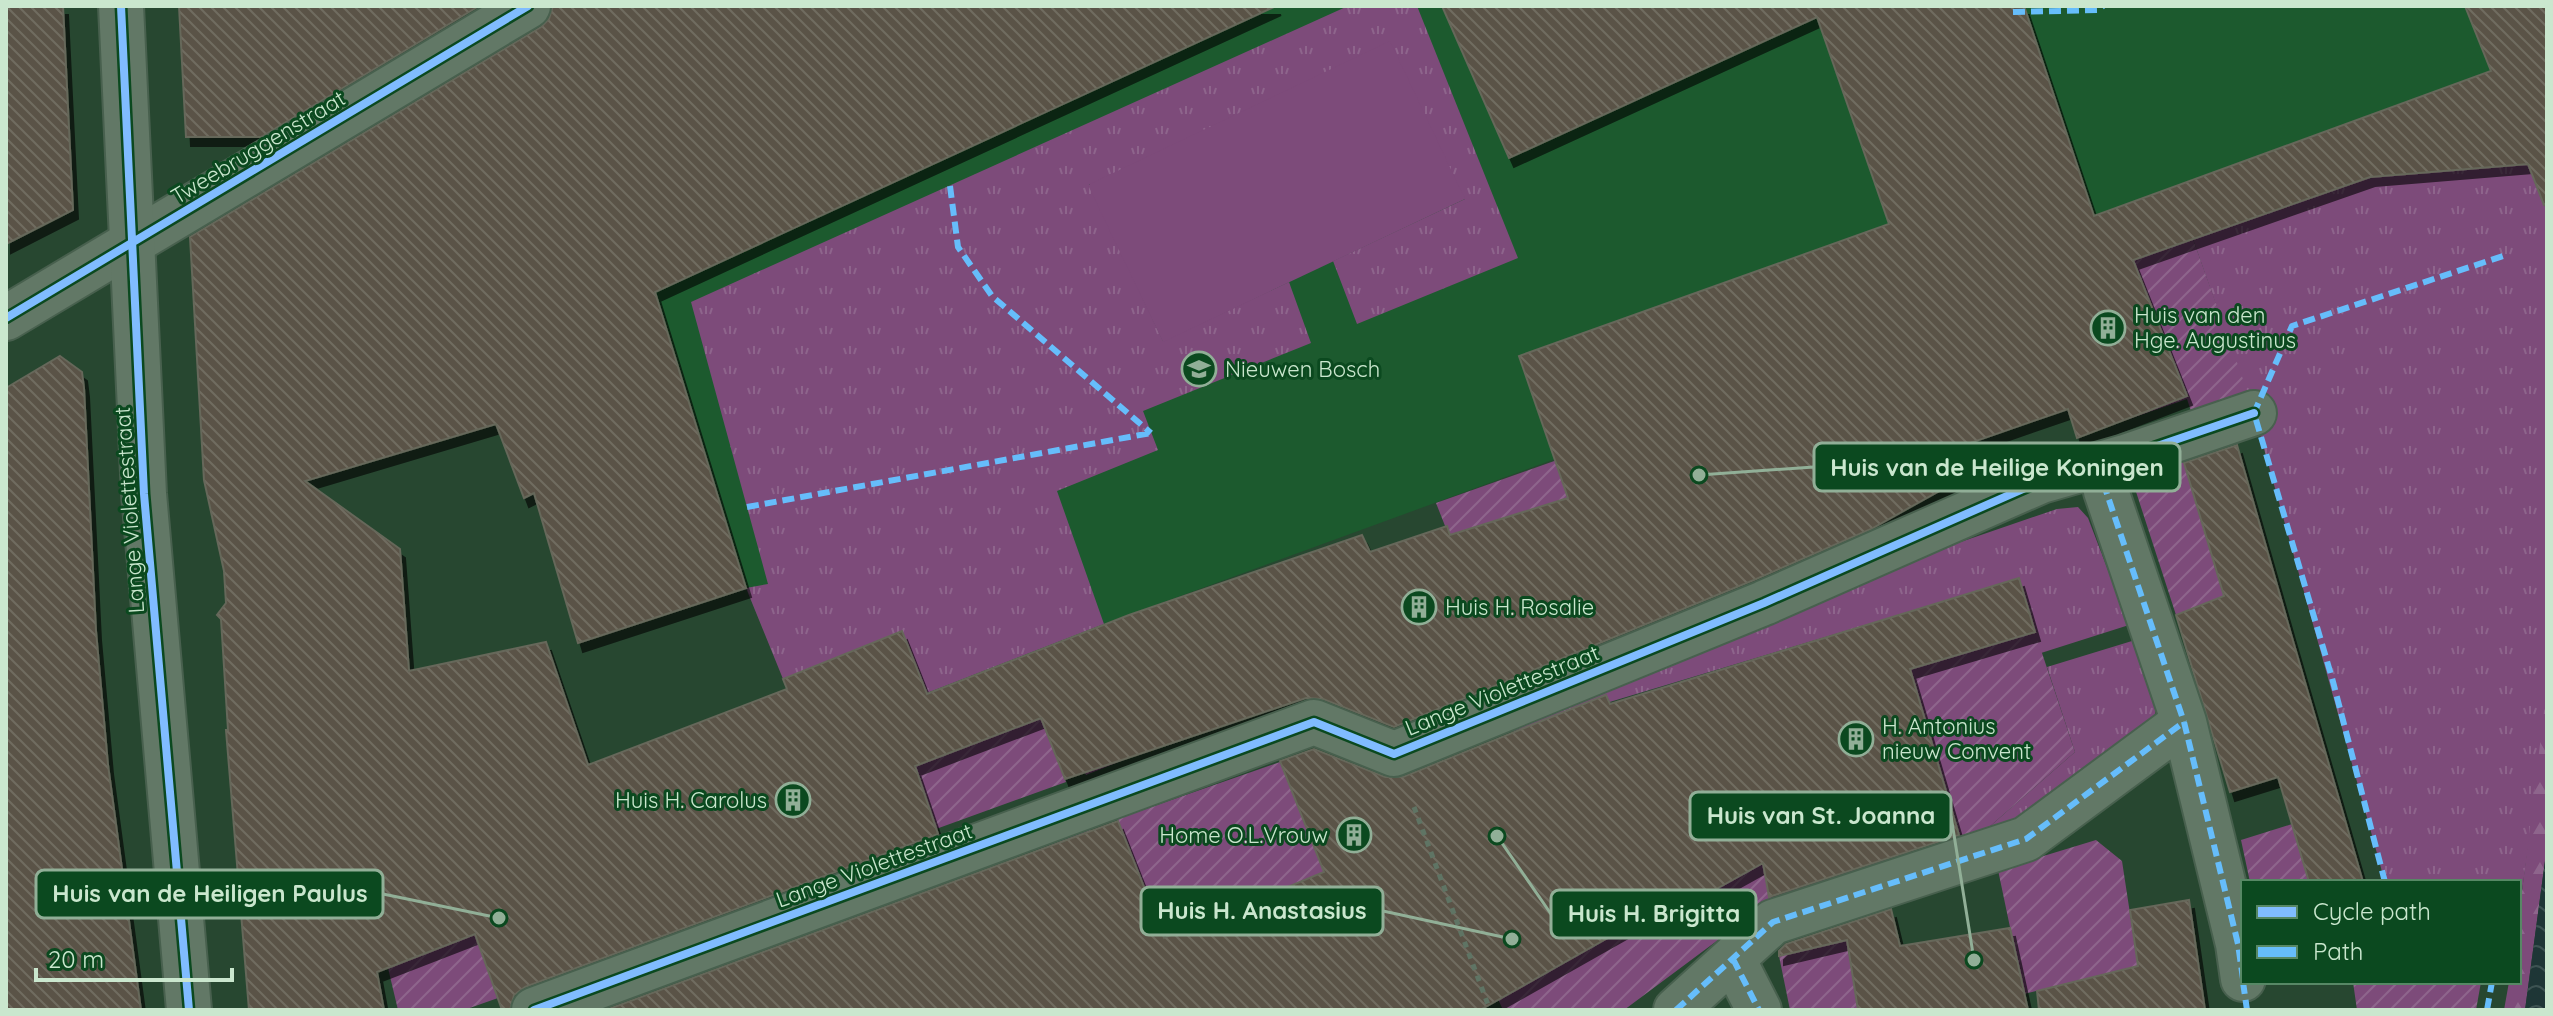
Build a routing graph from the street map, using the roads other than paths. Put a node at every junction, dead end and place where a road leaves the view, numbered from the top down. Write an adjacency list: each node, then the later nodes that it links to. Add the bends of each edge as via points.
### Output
1 (121, 6): 3 (street, Lange Violettestraat)
2 (528, 6): 3 (street, Tweebruggenstraat)
3 (133, 244): 4 (street, Tweebruggenstraat); 11 (street, Lange Violettestraat, via 144,494)
4 (6, 318)
5 (2254, 413): 6 (street, Lange Violettestraat)
6 (2100, 465): 7 (street); 12 (street, Lange Violettestraat, via 2041,481 1764,603 1394,754 1314,722)
7 (2184, 722): 8 (street, via 2026,839 1773,922); 9 (street)
8 (1733, 959): 13 (street); 14 (street)
9 (2241, 966)
10 (2243, 984): 15 (street)
11 (189, 1010)
12 (534, 1010)
13 (1676, 1010)
14 (1759, 1010)
15 (2247, 1010)

